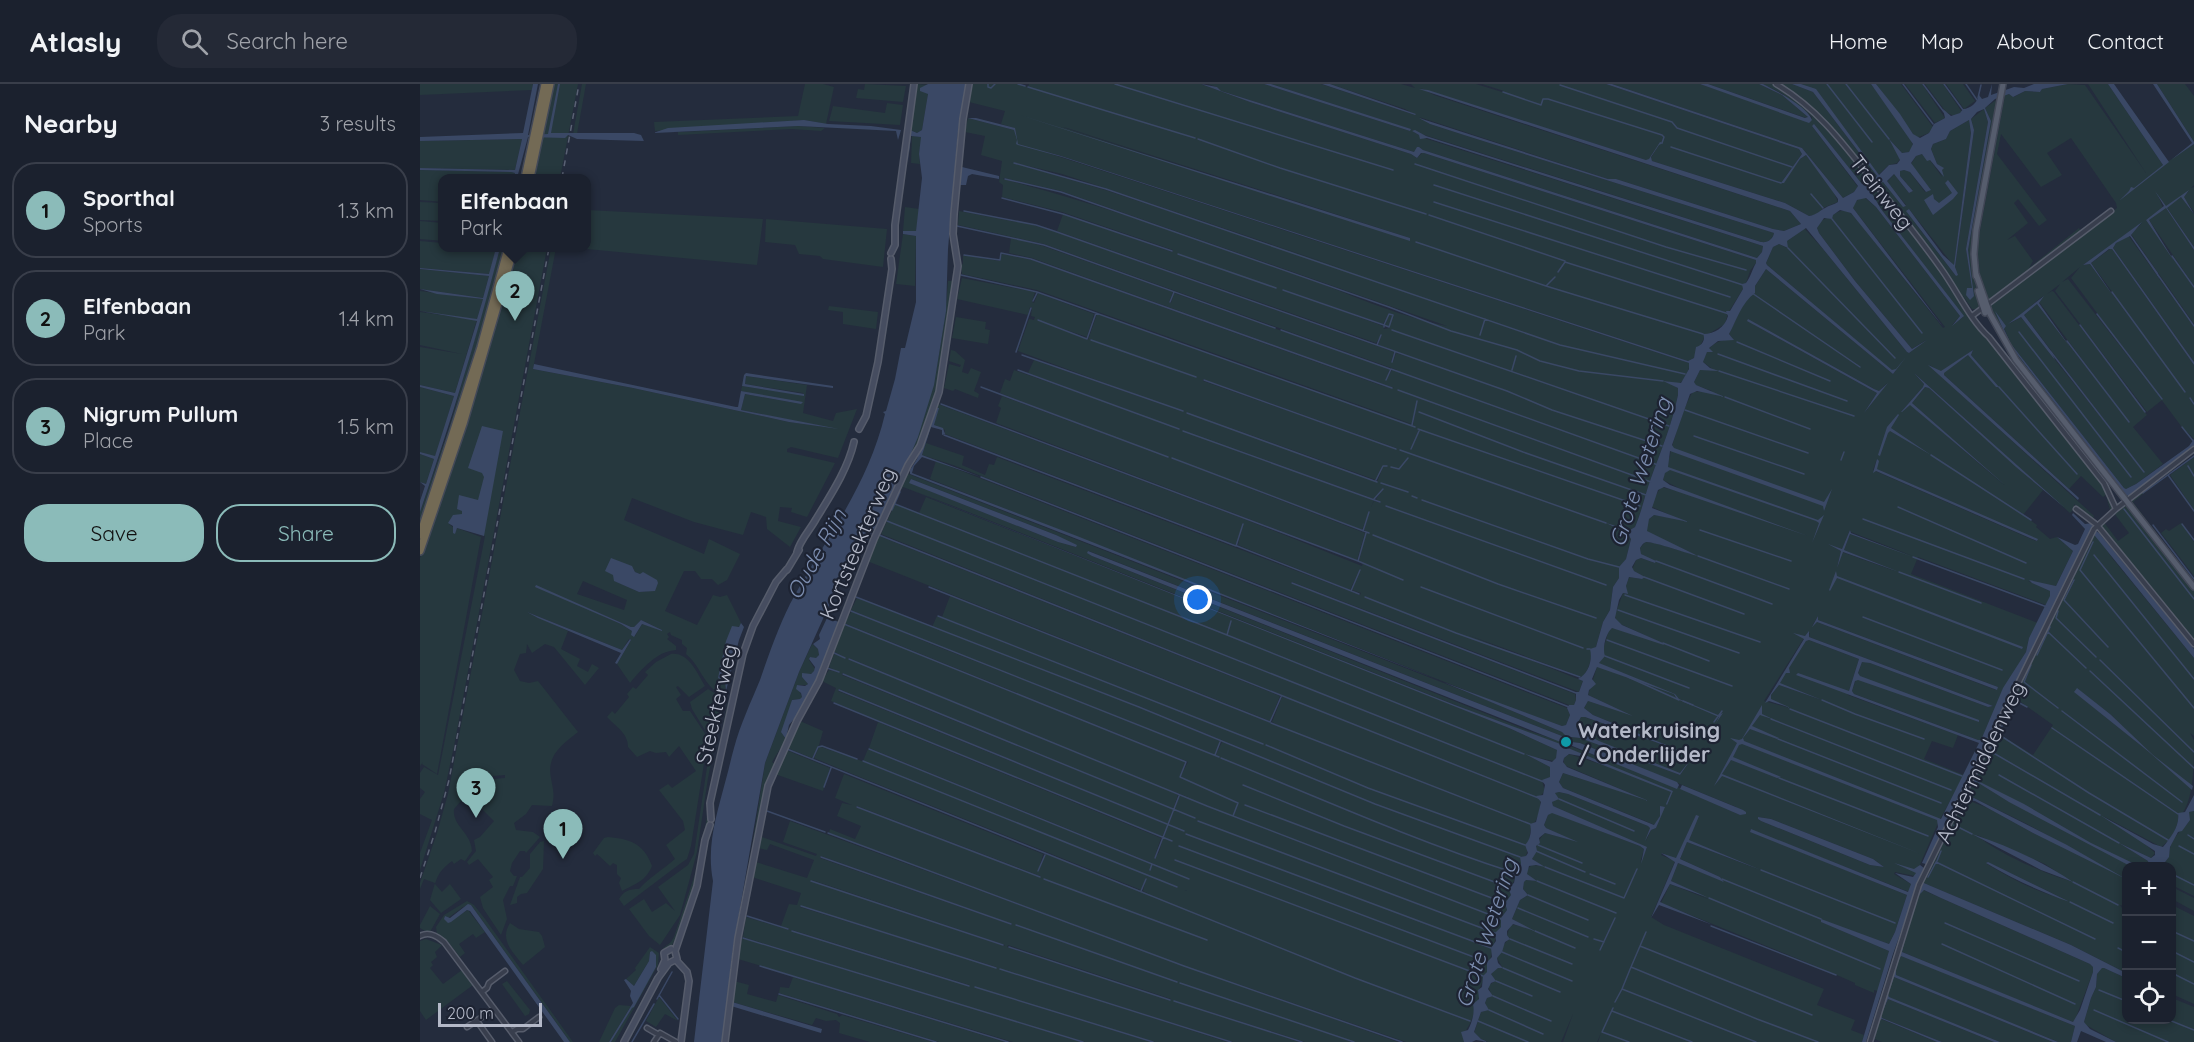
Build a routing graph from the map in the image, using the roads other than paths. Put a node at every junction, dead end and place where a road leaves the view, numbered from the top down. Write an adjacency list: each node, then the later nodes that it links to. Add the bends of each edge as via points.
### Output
1 (545, 84): 7 (highway)
2 (550, 84): 7 (highway)
3 (914, 84): 26 (street, Steekterweg, via 892,269 867,412 844,468 753,626 742,654 712,799 709,835 697,886)
4 (969, 84): 44 (street, Kortsteekterweg, via 954,214 958,266 939,392 920,446 874,539 819,681 768,786 746,891)
5 (1776, 84): 15 (street, Treinweg, via 1819,116 1941,268)
6 (2002, 87): 14 (main road, via 1974,254)
7 (538, 131): 8 (highway)
8 (536, 140): 9 (highway); 10 (highway)
9 (526, 174)
10 (531, 174)
11 (2110, 211): 14 (street)
12 (507, 252): 21 (highway, via 481,347)
13 (513, 252): 22 (highway, via 464,424)
14 (1984, 307): 15 (street); 17 (main road, via 2006,350)
15 (1972, 316): 19 (street, Treinweg, via 2104,483)
16 (2194, 449): 17 (street, Achtermiddenweg)
17 (2126, 501): 19 (street, Achtermiddenweg); 23 (main road)
18 (2076, 509): 20 (street)
19 (2116, 509): 20 (street, Achtermiddenweg)
20 (2094, 529): 24 (street); 45 (street, Achtermiddenweg, via 1919,883)
21 (420, 535)
22 (420, 551)
23 (2194, 587)
24 (2194, 644)
25 (420, 936): 30 (street, via 430,933 444,942)
26 (673, 950): 27 (street); 28 (street, via 664,953)
27 (676, 960): 28 (street); 43 (street, via 690,981)
28 (667, 961): 38 (street)
29 (505, 971): 30 (street)
30 (482, 992): 31 (street)
31 (494, 1009): 33 (street); 36 (street)
32 (539, 1017): 36 (street)
33 (477, 1021): 34 (street); 39 (street)
34 (467, 1028)
35 (647, 1028): 37 (street)
36 (512, 1032): 40 (street)
37 (659, 1035): 41 (street); 42 (street)
38 (625, 1038)
39 (492, 1042)
40 (519, 1042)
41 (654, 1042)
42 (676, 1042)
43 (681, 1042)
44 (725, 1042)
45 (1870, 1042)

